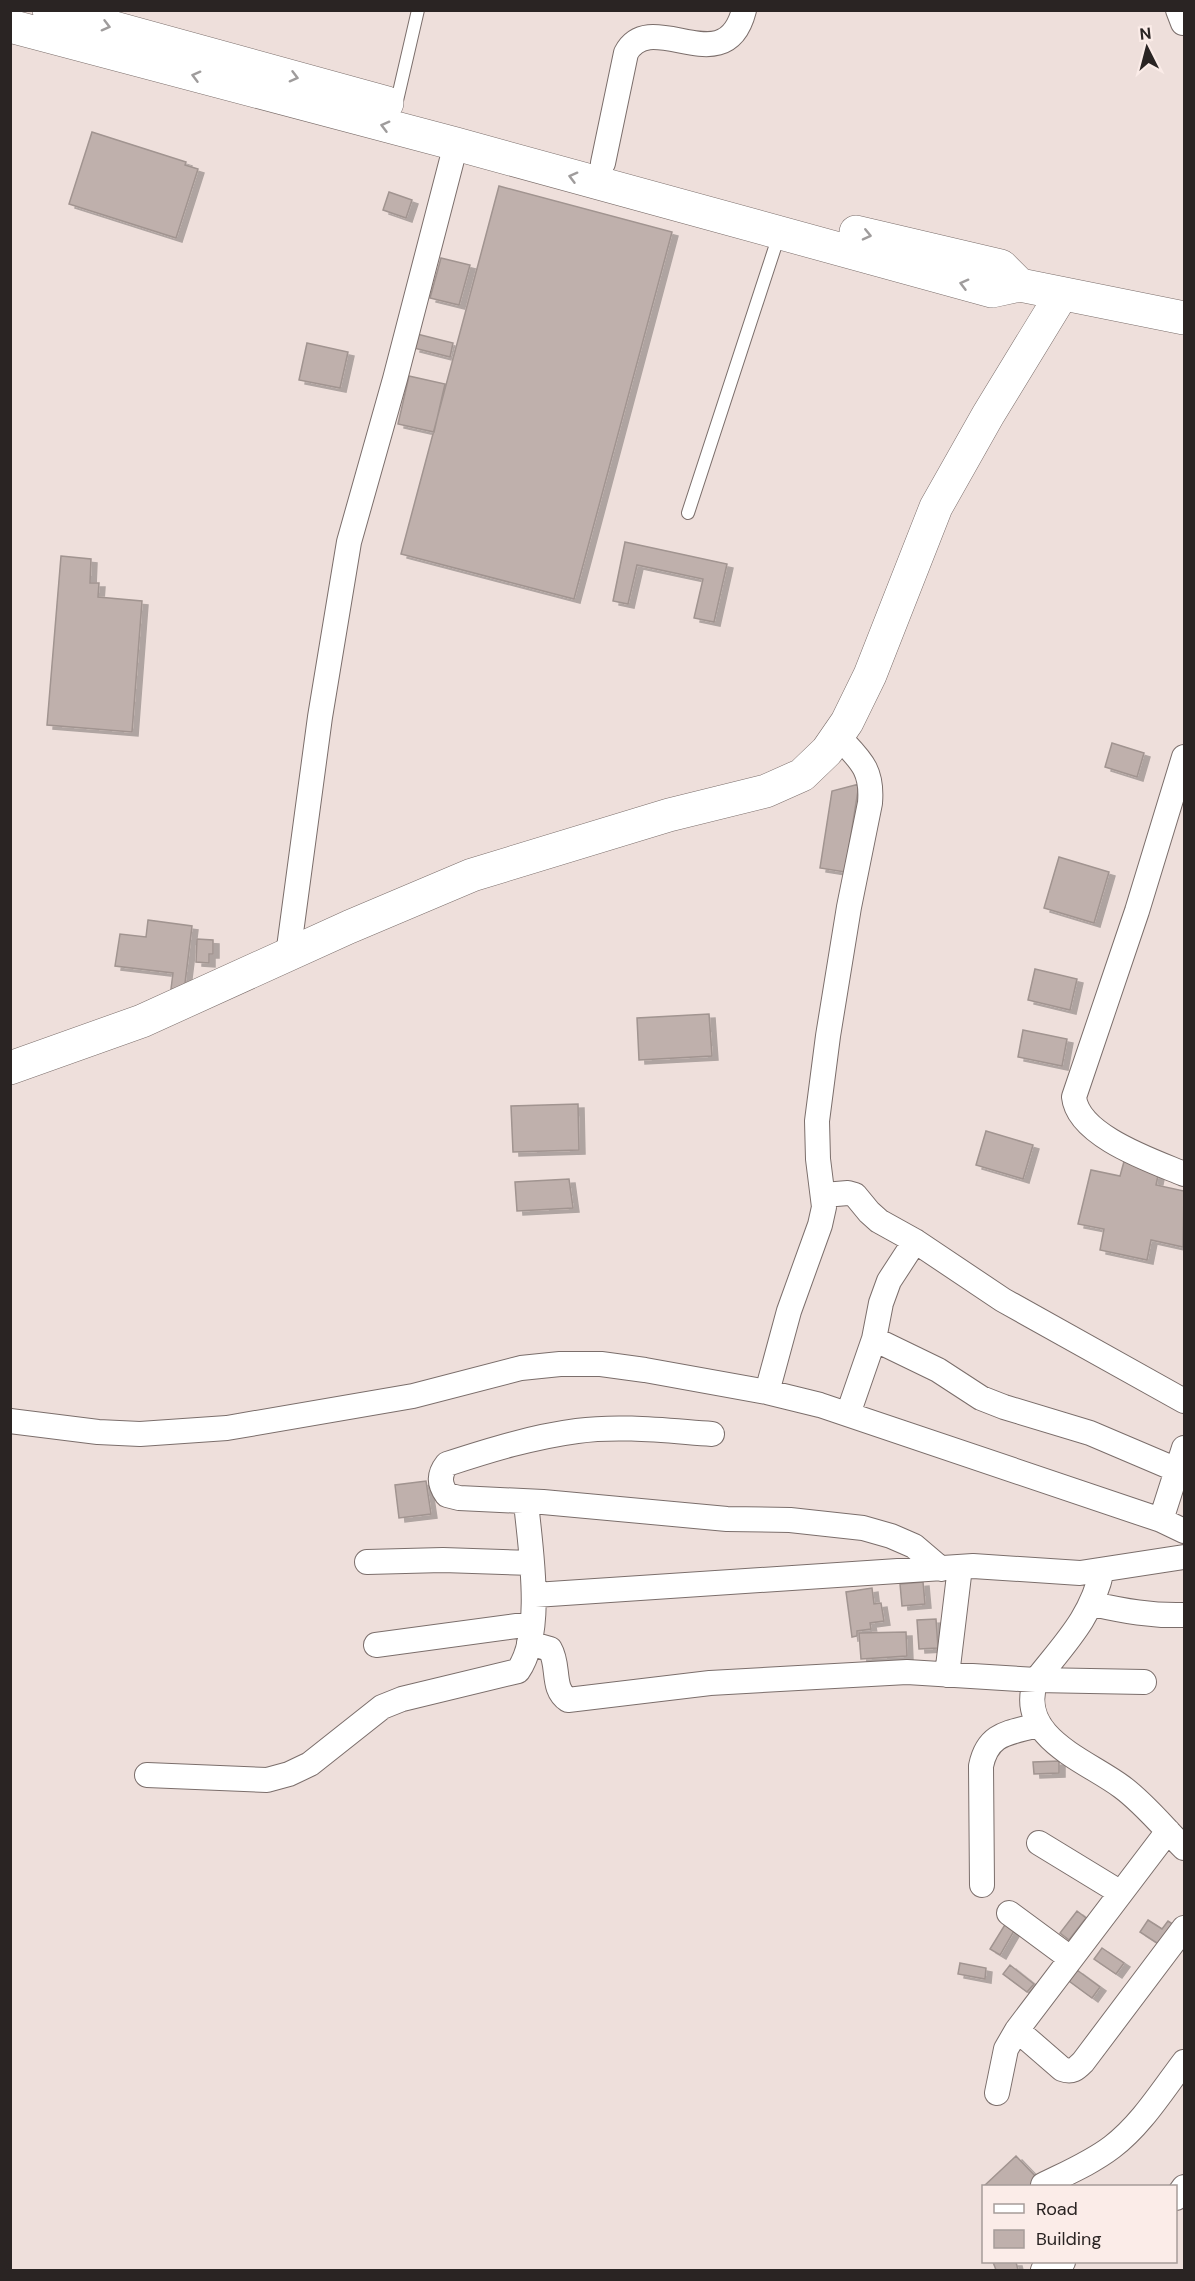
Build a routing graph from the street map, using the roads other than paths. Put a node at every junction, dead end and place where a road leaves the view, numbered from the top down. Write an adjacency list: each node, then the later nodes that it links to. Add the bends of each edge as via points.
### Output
1 (49, 10): 5 (main road, one-way to 5)
2 (418, 10): 5 (lane)
3 (744, 10): 7 (street, via 740,23 728,38 718,43 705,46 652,36 639,38 630,45)
4 (10, 26): 6 (main road, one-way to 4)
5 (396, 105): 7 (main road)
6 (456, 144): 8 (main road, one-way to 6); 15 (street, via 349,542 320,717)
7 (603, 163): 9 (main road, one-way to 9, via 810,222 1000,266)
8 (780, 234): 9 (main road, one-way to 8, via 992,291); 12 (lane)
9 (1020, 285): 10 (main road)
10 (1062, 294): 11 (main road); 13 (main road, via 936,507 870,675)
11 (1169, 314)
12 (688, 513)
13 (837, 735): 15 (main road, via 827,751 802,774 766,791 472,875); 18 (street, via 863,765 872,785 817,1121 818,1159)
14 (1185, 757): 17 (street, via 1074,1097 1075,1108 1085,1121 1112,1140)
15 (288, 955): 16 (main road, via 142,1021)
16 (10, 1068)
17 (1185, 1174)
18 (836, 1194): 19 (street, via 859,1199 879,1221); 21 (street, via 820,1225 789,1311)
19 (915, 1241): 20 (street, via 889,1281); 22 (street, via 1003,1300)
20 (874, 1339): 23 (street); 26 (street, via 1004,1407)
21 (767, 1392): 23 (street); 24 (street, via 601,1364 560,1364 521,1368 413,1396 227,1428 141,1434)
22 (1185, 1401)
23 (848, 1414): 28 (street)
24 (10, 1422)
25 (712, 1434): 27 (street, via 579,1430 518,1441 447,1464 441,1471 440,1482 447,1495)
26 (1181, 1459): 28 (street)
27 (526, 1502): 32 (street); 33 (street, via 863,1528 914,1546)
28 (1161, 1520): 29 (street)
29 (1185, 1530)
30 (1185, 1557): 34 (street)
31 (367, 1562): 32 (street)
32 (531, 1563): 35 (street)
33 (950, 1568): 34 (street, via 1080,1573); 35 (street); 40 (street)
34 (1102, 1570): 36 (street)
35 (535, 1595): 38 (street)
36 (1093, 1604): 37 (street, via 1131,1613); 41 (street)
37 (1185, 1615)
38 (530, 1633): 39 (street); 40 (street, via 554,1656 558,1688 568,1700 710,1683 907,1672); 44 (street, via 525,1660 518,1671 382,1707 310,1764 289,1774 267,1780)
39 (376, 1645)
40 (947, 1675): 41 (street)
41 (1036, 1680): 42 (street); 43 (street, via 1032,1704)
42 (1144, 1682)
43 (1038, 1725): 45 (street, via 1049,1738 1123,1788); 47 (street, via 997,1737 984,1752)
44 (147, 1775)
45 (1176, 1840): 48 (street)
46 (1039, 1843): 48 (street)
47 (982, 1884)
48 (1120, 1893): 51 (street)
49 (1010, 1913): 51 (street)
50 (1185, 1929): 52 (street, via 1075,2070 1062,2069)
51 (1070, 1958): 52 (street)
52 (1017, 2030): 54 (street, via 1006,2049)
53 (1185, 2062): 55 (street, via 1137,2124 1114,2146)
54 (998, 2093)
55 (1043, 2185)
56 (1061, 2263): 57 (street)
57 (1043, 2271)

